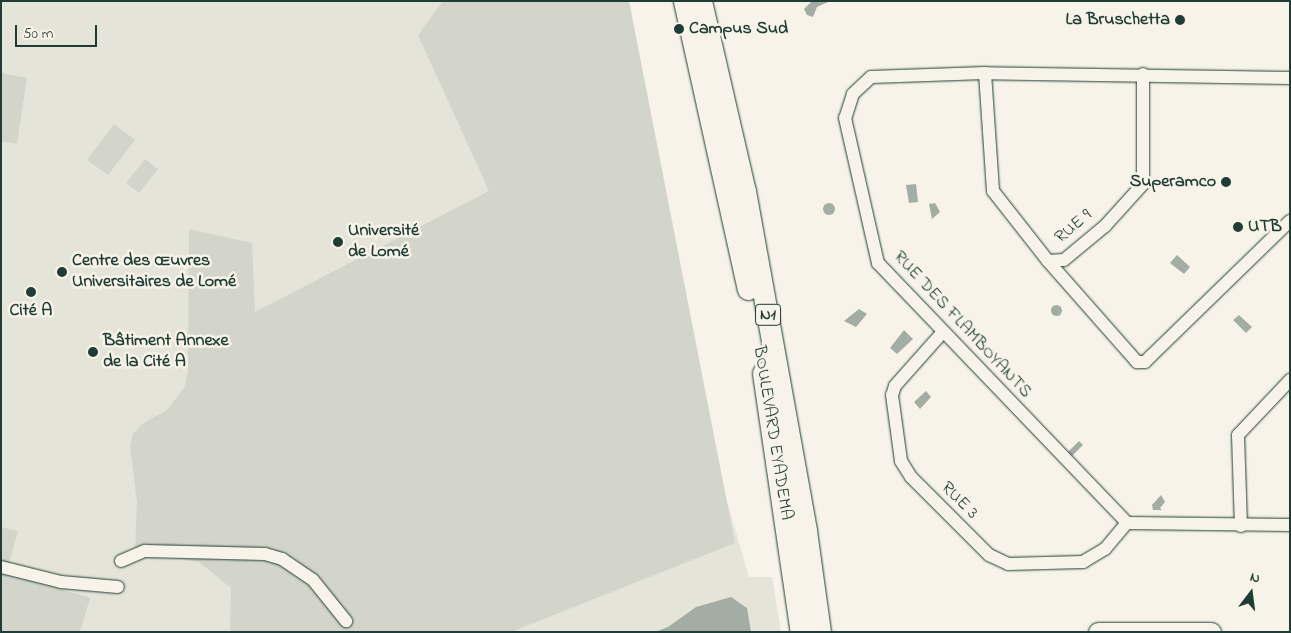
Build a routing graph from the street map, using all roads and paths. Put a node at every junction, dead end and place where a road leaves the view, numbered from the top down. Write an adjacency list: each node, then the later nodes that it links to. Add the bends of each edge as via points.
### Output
1 (684, 1): 17 (highway, BOULEVARD EYADEMA / N1, via 756,326)
2 (701, 1): 18 (highway, N1, via 745,191 804,522)
3 (985, 73): 4 (street, RUE DES FLAMBOYANTS); 7 (street, RUE 9, via 990,183); 8 (street, RUE DES FLAMBOYANTS, via 871,77 847,104 845,118 878,263)
4 (1143, 74): 5 (street, RUE DES FLAMBOYANTS); 7 (street, RUE 9, via 1143,184 1104,226 1064,260)
5 (1290, 78)
6 (1290, 221): 7 (street, via 1145,362 1137,362 1130,356)
7 (1048, 262)
8 (942, 333): 10 (street, RUE DES FLAMBOYANTS); 10 (street, RUE 3, via 895,386 892,395 901,461 911,477 989,555 1008,564 1083,562 1105,549)
9 (1290, 380): 12 (street, via 1238,434)
10 (1127, 523): 12 (street)
11 (1290, 525): 12 (street)
12 (1241, 526)
13 (121, 561): 16 (street, via 145,551 266,554 282,559 313,580)
14 (1, 567): 15 (street, via 61,582)
15 (118, 587)
16 (346, 621)
17 (801, 632)
18 (820, 632)
19 (1098, 632): 20 (main road)
20 (1200, 632): 21 (main road)
21 (1211, 632)

